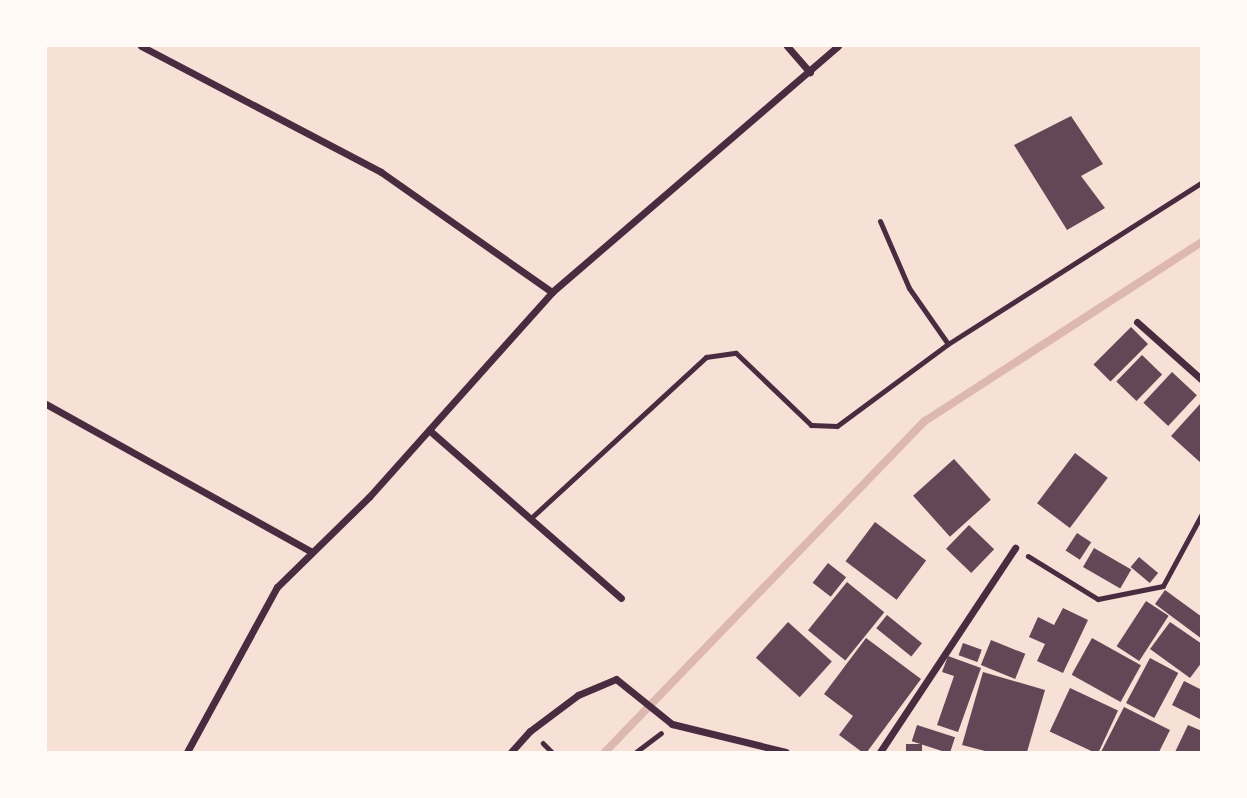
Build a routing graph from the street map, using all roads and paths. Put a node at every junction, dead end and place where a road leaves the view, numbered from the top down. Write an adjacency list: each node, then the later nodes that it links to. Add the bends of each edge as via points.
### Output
1 (141, 46): 7 (street, via 381,172)
2 (787, 46): 4 (street)
3 (838, 46): 4 (street)
4 (810, 72): 7 (street)
5 (1202, 182): 9 (lane)
6 (880, 221): 9 (lane, via 909,288)
7 (552, 292): 12 (street)
8 (1137, 322): 10 (street)
9 (948, 344): 14 (lane, via 845,420 828,427 811,425 736,353 706,357)
10 (1202, 380)
11 (46, 404): 16 (street)
12 (429, 430): 14 (street); 16 (street, via 369,497)
13 (1202, 514): 15 (path, via 1163,586 1098,599)
14 (531, 519): 17 (street)
15 (1014, 548): 23 (street)
16 (310, 551): 19 (street, via 277,587)
17 (621, 598)
18 (672, 724): 20 (street, via 616,679 598,684 530,730); 21 (path); 22 (street)
19 (187, 752)
20 (510, 752)
21 (636, 752)
22 (786, 752)
23 (880, 752)

